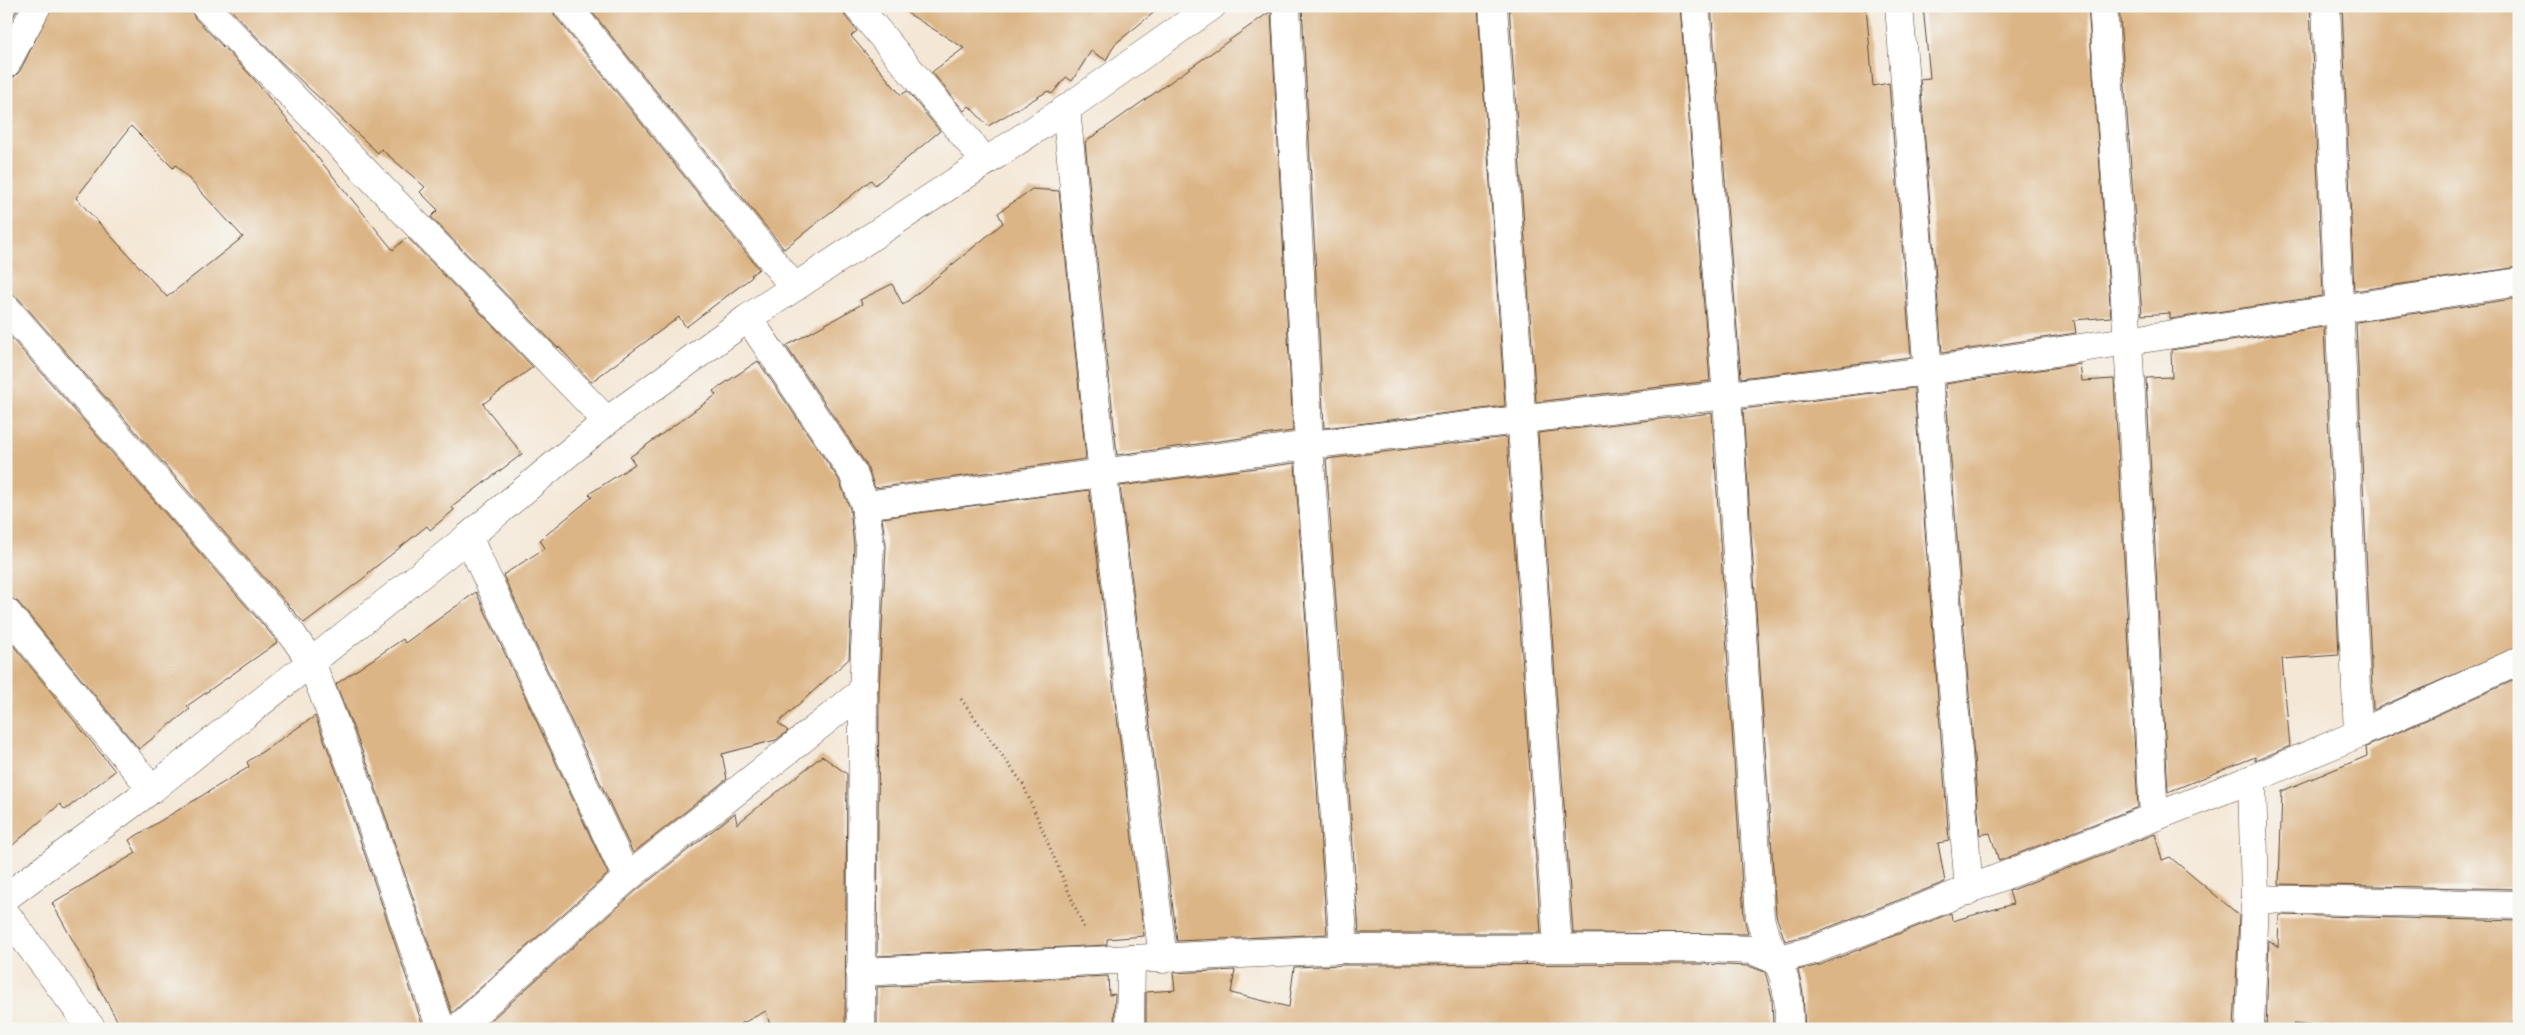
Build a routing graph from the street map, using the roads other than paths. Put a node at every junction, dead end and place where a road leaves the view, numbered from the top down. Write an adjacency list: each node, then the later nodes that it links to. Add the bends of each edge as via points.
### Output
1 (37, 6): 12 (street)
2 (205, 6): 23 (street)
3 (567, 6): 16 (street)
4 (857, 6): 14 (street)
5 (1212, 6): 13 (street)
6 (1286, 6): 25 (street)
7 (1493, 6): 24 (street)
8 (1695, 6): 22 (street)
9 (1899, 6): 21 (street)
10 (2103, 6): 20 (street)
11 (2326, 6): 18 (street)
12 (6, 64)
13 (1066, 109): 14 (street); 26 (street)
14 (986, 162): 16 (street)
15 (2519, 282): 18 (street)
16 (794, 287): 19 (street)
17 (6, 308): 31 (street, via 292,634)
18 (2340, 308): 20 (street); 33 (street)
19 (748, 318): 23 (street); 27 (street, via 853,473)
20 (2128, 341): 21 (street); 36 (street)
21 (1928, 371): 22 (street); 38 (street)
22 (1727, 397): 24 (street); 47 (street, via 1760,917 1764,936)
23 (607, 421): 28 (street)
24 (1521, 421): 25 (street); 43 (street)
25 (1309, 445): 26 (street); 44 (street)
26 (1103, 474): 27 (street); 46 (street)
27 (865, 505): 32 (street, via 870,545)
28 (468, 537): 31 (street); 37 (street)
29 (6, 612): 35 (street)
30 (2519, 661): 33 (street)
31 (311, 662): 35 (street); 50 (street, via 355,776)
32 (863, 691): 37 (street); 48 (street)
33 (2358, 734): 34 (street)
34 (2252, 778): 36 (street); 40 (street)
35 (152, 788): 39 (street)
36 (2154, 816): 38 (street)
37 (627, 878): 51 (street)
38 (1969, 891): 47 (street, via 1814,950)
39 (6, 897)
40 (2255, 899): 41 (street); 55 (street)
41 (2519, 905)
42 (6, 914): 49 (street)
43 (1558, 948): 44 (street); 47 (street, via 1752,950)
44 (1344, 949): 46 (street)
45 (1131, 959): 46 (street); 48 (street); 53 (street)
46 (1163, 959)
47 (1776, 960): 54 (street, via 1788,994)
48 (860, 972): 52 (street)
49 (92, 1029)
50 (441, 1029)
51 (457, 1029)
52 (861, 1029)
53 (1130, 1029)
54 (1789, 1029)
55 (2250, 1029)

